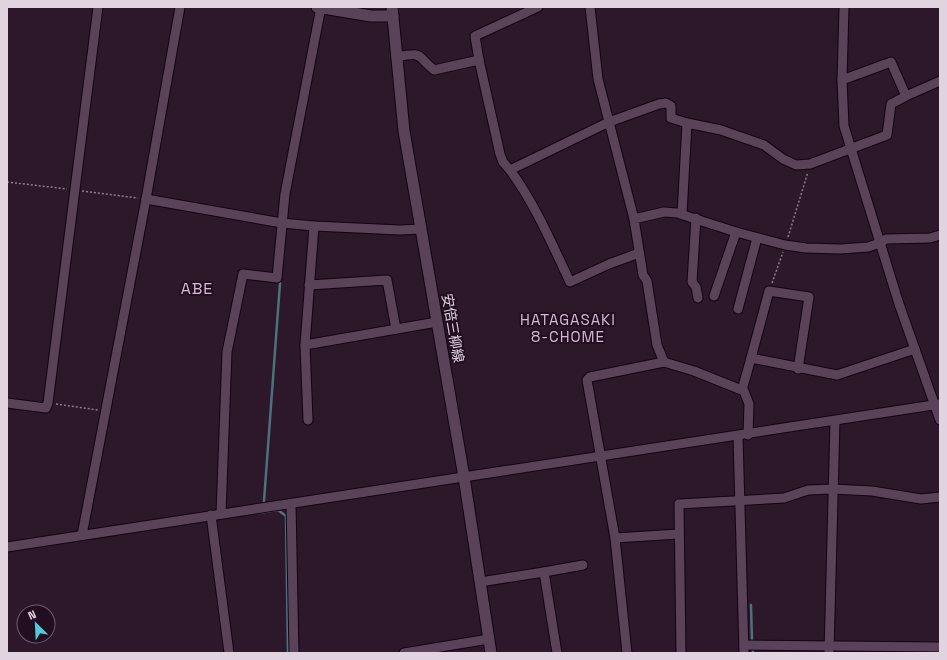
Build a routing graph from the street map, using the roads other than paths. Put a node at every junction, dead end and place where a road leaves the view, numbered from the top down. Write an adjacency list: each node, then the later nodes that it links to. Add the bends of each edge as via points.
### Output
1 (98, 7): 41 (street, via 48,403 46,408)
2 (180, 7): 17 (street)
3 (320, 7): 7 (street, via 371,16); 21 (street, via 285,194)
4 (538, 7): 9 (street, via 475,36)
5 (590, 7): 13 (street, via 598,79)
6 (844, 7): 10 (street)
7 (393, 12): 8 (street, 安倍三柳線)
8 (396, 57): 9 (street, via 414,54 421,56 434,70); 23 (street, 安倍三柳線, via 404,131)
9 (479, 60): 16 (street, via 500,154)
10 (842, 80): 12 (street, via 891,62); 15 (street, via 844,126)
11 (940, 81): 12 (street)
12 (906, 96): 15 (street, via 891,104 887,135)
13 (609, 122): 14 (street, via 659,104 666,104 671,106 671,118); 16 (street); 20 (street)
14 (687, 123): 15 (street, via 721,130 764,145 796,165 810,164); 18 (street)
15 (851, 147): 27 (street)
16 (510, 170): 28 (street, via 542,222 570,282)
17 (146, 199): 21 (street); 57 (street)
18 (682, 214): 19 (street); 20 (street, via 664,212)
19 (696, 218): 24 (street); 31 (street, via 692,282)
20 (634, 219): 28 (street)
21 (282, 223): 22 (street); 54 (street, via 277,278 243,274 227,352)
22 (314, 226): 23 (street); 29 (street)
23 (420, 229): 33 (street, 安倍三柳線)
24 (736, 232): 26 (street); 30 (street)
25 (940, 236): 27 (street, via 886,239)
26 (758, 238): 27 (street, via 785,245 840,249 868,247); 32 (street)
27 (880, 243): 36 (street)
28 (639, 253): 38 (street, via 643,275 647,281 657,345)
29 (309, 285): 34 (street, via 387,280); 35 (street)
30 (714, 296)
31 (698, 298)
32 (738, 309)
33 (437, 322): 34 (street); 49 (street, 安倍三柳線)
34 (396, 329): 35 (street)
35 (305, 345): 43 (street)
36 (915, 349): 39 (street, via 837,375); 42 (street)
37 (751, 358): 39 (street); 39 (street, via 769,292 809,297); 40 (street)
38 (664, 362): 40 (street); 48 (street, via 590,376 587,380)
39 (798, 369)
40 (742, 390): 46 (street, via 748,396)
41 (7, 403)
42 (937, 405): 44 (street); 45 (street)
43 (308, 420)
44 (940, 420)
45 (835, 422): 46 (street); 50 (street)
46 (748, 435): 47 (street)
47 (738, 436): 48 (street); 52 (street)
48 (602, 457): 49 (street); 58 (street)
49 (464, 477): 53 (street); 62 (street, 安倍三柳線)
50 (832, 489): 51 (street, via 865,490 921,499); 52 (street, via 808,490 784,498); 66 (street)
51 (940, 498)
52 (740, 501): 56 (street, via 679,504); 65 (street)
53 (291, 504): 54 (street); 68 (street)
54 (221, 514): 55 (street)
55 (211, 515): 57 (street); 67 (street)
56 (678, 534): 58 (street); 73 (street)
57 (82, 535): 59 (street)
58 (615, 538): 72 (street)
59 (7, 547)
60 (583, 565): 61 (street)
61 (544, 572): 62 (street); 71 (street)
62 (480, 582): 63 (street, 安倍三柳線)
63 (489, 639): 69 (street); 70 (street, 安倍三柳線)
64 (940, 646): 66 (street)
65 (744, 649): 66 (street)
66 (829, 650)
67 (229, 653)
68 (294, 653)
69 (404, 653)
70 (491, 653)
71 (557, 653)
72 (627, 653)
73 (682, 653)

